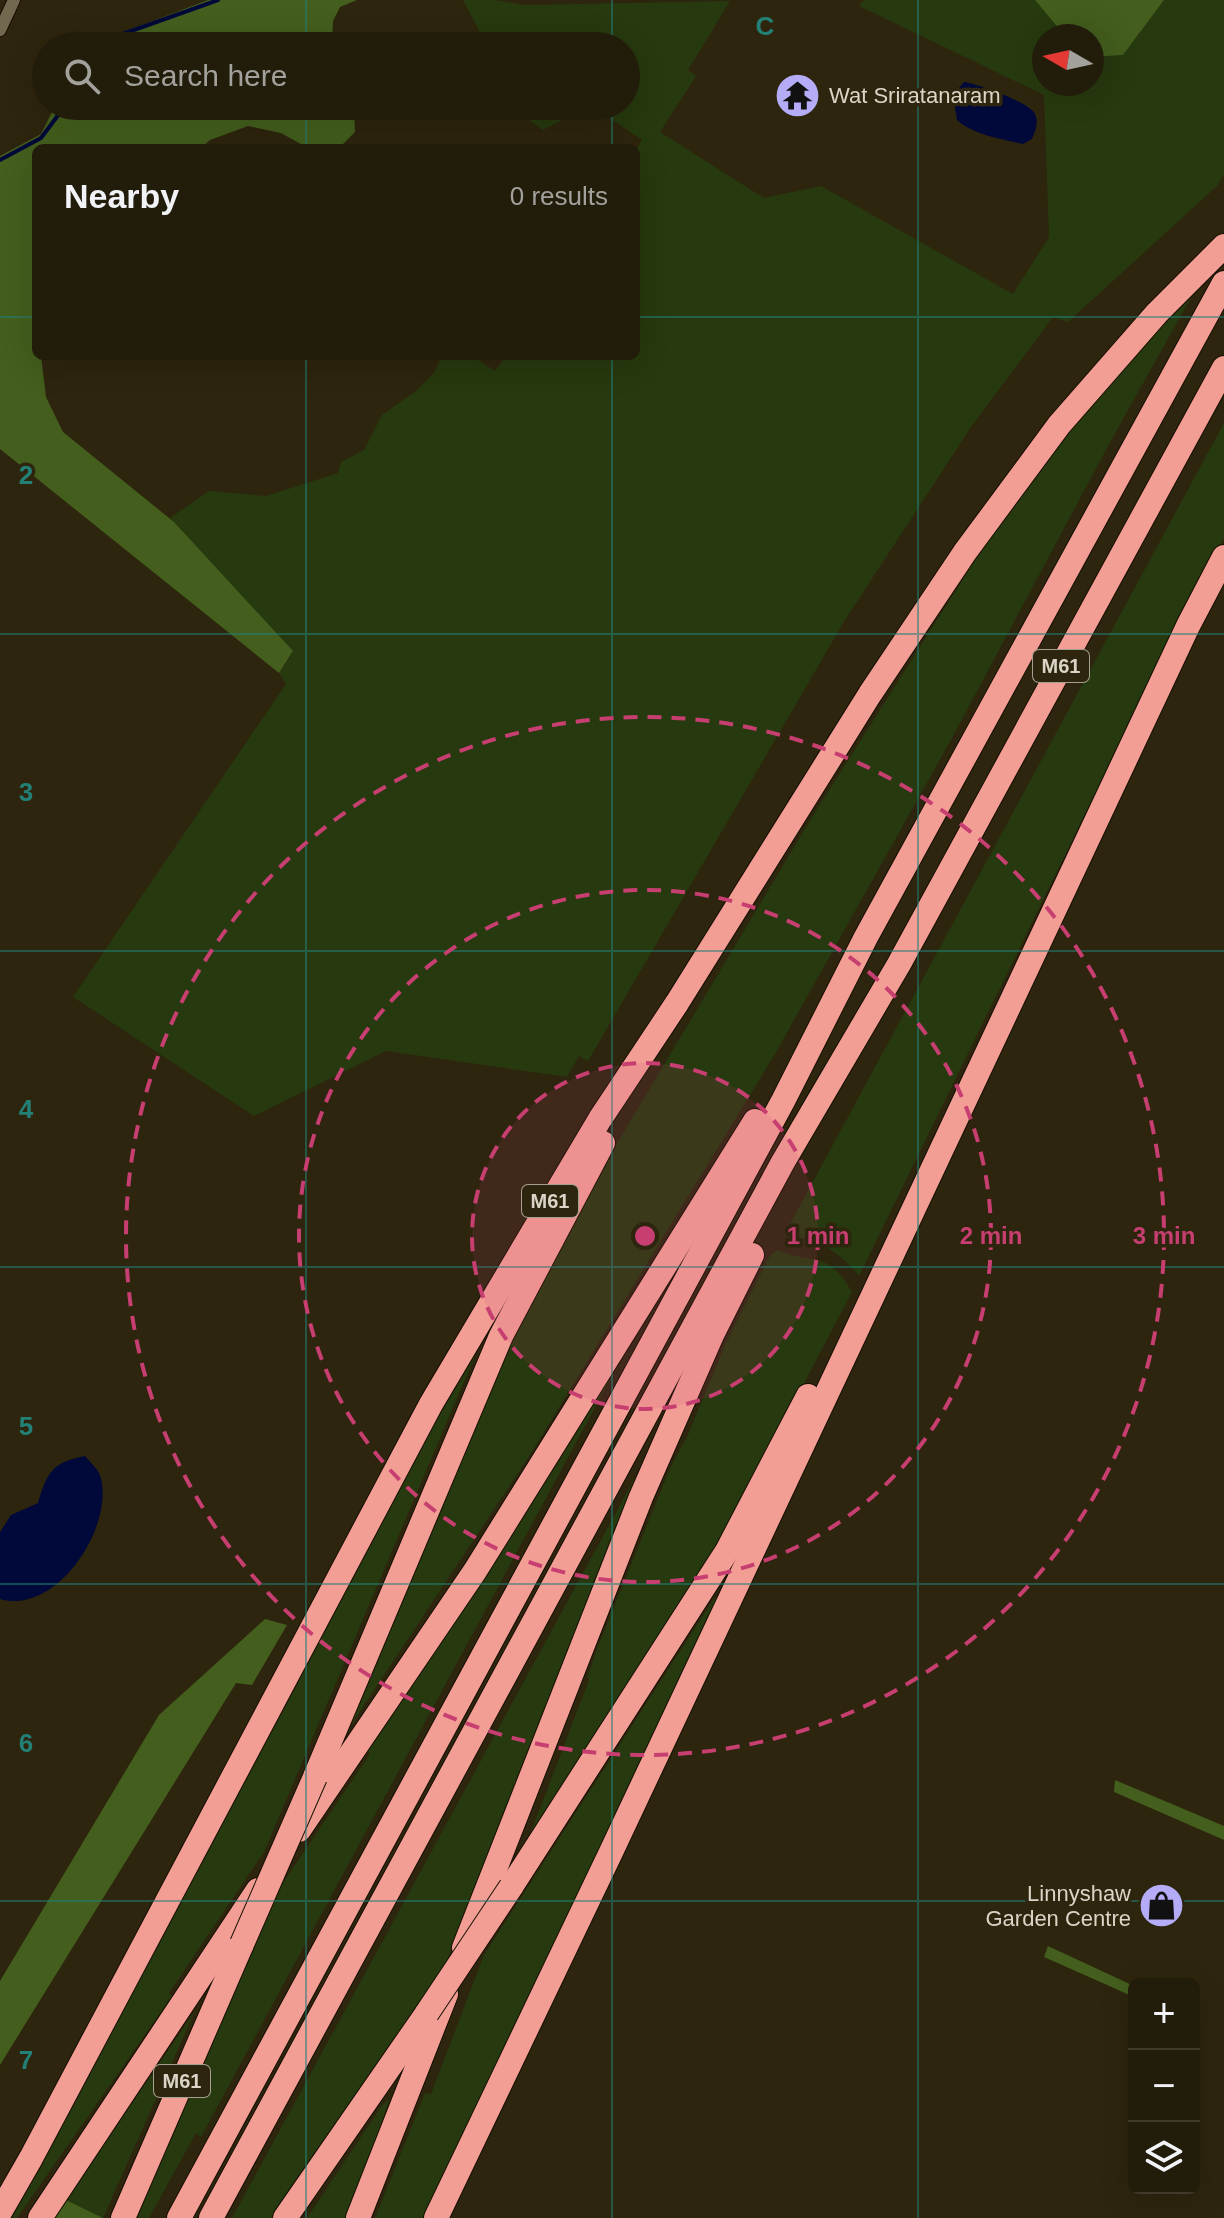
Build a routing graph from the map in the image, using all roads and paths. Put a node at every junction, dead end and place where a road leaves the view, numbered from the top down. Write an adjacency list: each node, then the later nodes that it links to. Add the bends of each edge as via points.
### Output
1 (14, 0): 2 (street)
2 (0, 30)
3 (1216, 253): 10 (highway, M61, via 1068,414 981,530 870,694)
4 (1224, 283): 7 (highway, M61)
5 (1224, 368): 8 (highway, M61)
6 (1224, 557): 9 (highway)
7 (866, 937): 12 (highway, M61, via 475,1571); 14 (highway, M61, via 783,1101)
8 (899, 964): 15 (highway, M61, via 783,1162); 17 (highway, M61, via 675,1415)
9 (1018, 988): 16 (highway, bridge, via 727,1551 511,1887); 18 (highway)
10 (677, 1003): 11 (highway, M61, via 600,1119 431,1404); 13 (highway, M61, bridge, via 501,1336)
11 (0, 2212)
12 (40, 2218)
13 (123, 2218)
14 (179, 2218)
15 (211, 2218)
16 (285, 2218)
17 (358, 2218)
18 (436, 2218)

